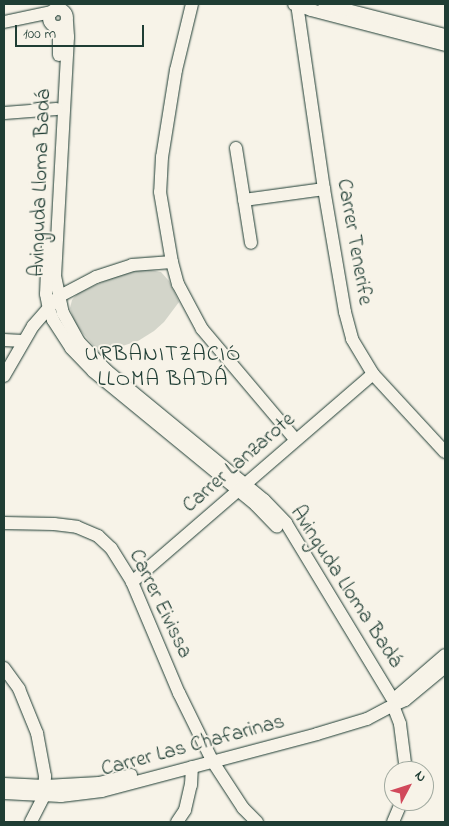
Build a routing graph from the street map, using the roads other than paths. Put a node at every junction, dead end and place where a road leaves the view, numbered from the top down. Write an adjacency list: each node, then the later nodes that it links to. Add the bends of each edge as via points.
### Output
1 (192, 4): 14 (street, via 176,70 162,157 160,192)
2 (296, 4): 7 (street); 11 (street, Carrer Tenerife)
3 (324, 4): 6 (street)
4 (59, 14): 5 (street); 8 (street, Avinguda Lloma Badá); 15 (street, Avinguda Lloma Badá, via 68,37 55,276)
5 (4, 22)
6 (445, 35)
7 (445, 45)
8 (57, 109): 9 (street); 16 (street, Avinguda Lloma Badá, via 46,271)
9 (4, 112)
10 (236, 148): 12 (street)
11 (324, 189): 12 (street); 19 (street, Carrer Tenerife, via 349,330)
12 (244, 200): 13 (street)
13 (251, 243)
14 (172, 262): 15 (street, via 132,264 96,276); 21 (street, via 178,284 202,329)
15 (58, 297): 16 (street); 23 (street, Avinguda Lloma Badá, via 79,342 107,371)
16 (49, 309): 18 (street); 23 (street, Avinguda Lloma Badá, via 72,348 94,371)
17 (4, 340): 18 (street)
18 (23, 341): 20 (street)
19 (373, 374): 21 (street, Carrer Lanzarote); 22 (street, Carrer Tenerife)
20 (4, 376)
21 (295, 439): 23 (street, Carrer Lanzarote)
22 (445, 452)
23 (242, 489): 25 (street, Carrer Lanzarote); 29 (street, Avinguda Lloma Badá, via 286,523)
24 (4, 523): 25 (street, Carrer Eivissa, via 77,527 98,536 111,548)
25 (132, 582): 30 (street, Carrer Eivissa)
26 (445, 655): 29 (street)
27 (445, 667): 29 (street, via 405,700)
28 (4, 668): 34 (street, via 18,689 37,733)
29 (391, 703): 30 (street, Carrer Las Chafarinas, via 367,719); 31 (street, Avinguda Lloma Badá, via 400,724)
30 (211, 758): 32 (street, Carrer Las Chafarinas); 34 (street, Carrer Las Chafarinas, via 99,783); 38 (street, Carrer Eivissa, via 242,808)
31 (405, 761)
32 (192, 767): 34 (street, Carrer Las Chafarinas, via 102,791); 37 (street, via 185,810)
33 (4, 784): 34 (street, Carrer Las Chafarinas)
34 (45, 791): 35 (street, Carrer Las Chafarinas); 36 (street)
35 (4, 793)
36 (31, 822)
37 (177, 822)
38 (257, 822)

